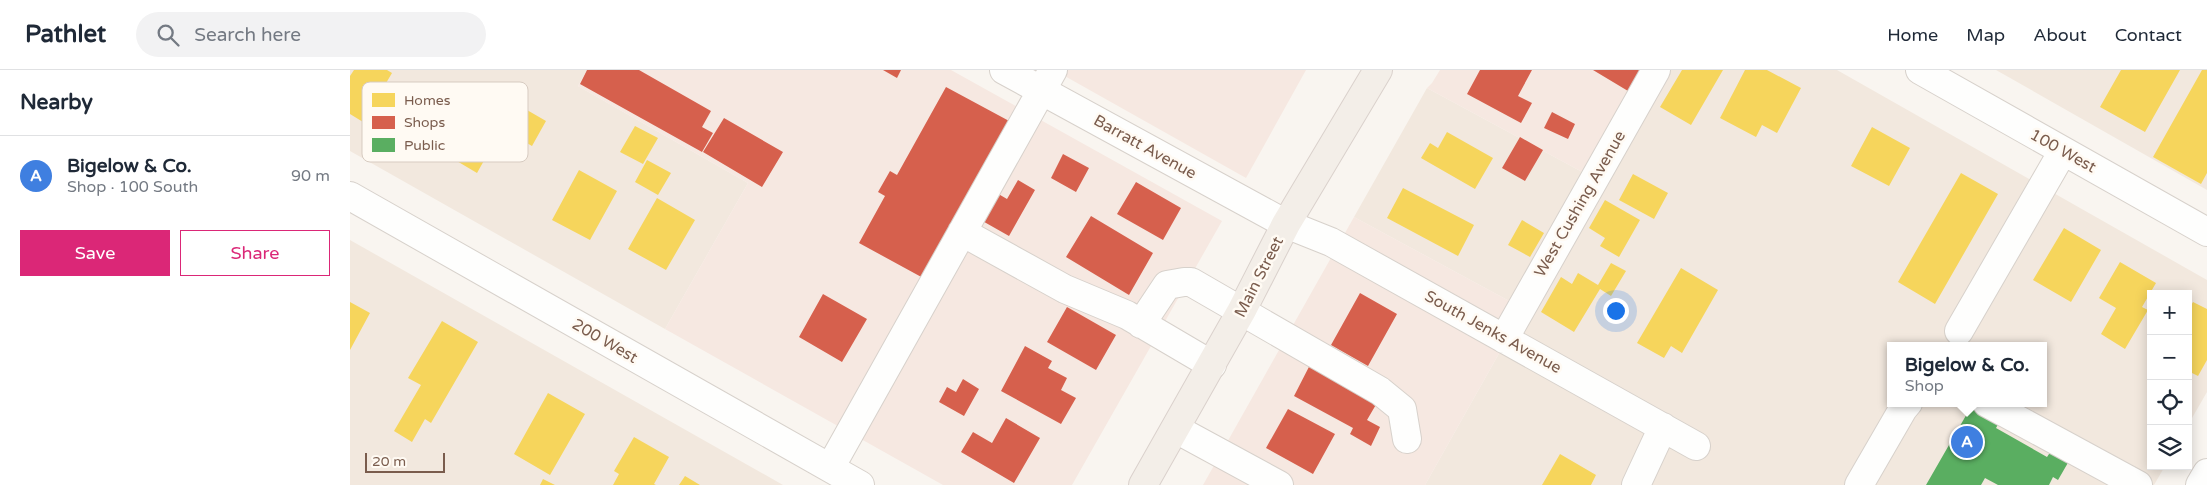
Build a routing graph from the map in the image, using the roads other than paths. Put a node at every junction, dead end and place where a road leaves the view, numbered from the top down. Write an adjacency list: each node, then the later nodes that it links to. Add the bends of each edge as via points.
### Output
1 (1004, 70): 5 (street, Barratt Avenue)
2 (1378, 70): 8 (main road, Main Street)
3 (1656, 70): 14 (street, West Cushing Avenue)
4 (1920, 70): 6 (street, 100 West)
5 (1047, 80): 8 (street, Barratt Avenue); 9 (street)
6 (2063, 151): 10 (street, 100 West); 13 (street)
7 (350, 196): 22 (street, 200 West)
8 (1286, 224): 11 (main road, Main Street); 14 (street, South Jenks Avenue, via 1331,242)
9 (962, 232): 12 (street, via 1065,289); 22 (street)
10 (2207, 232)
11 (1242, 310): 12 (street, via 1191,282 1184,282 1167,285); 15 (main road, Main Street); 20 (street, via 1380,391 1402,409)
12 (1141, 324): 15 (street)
13 (1959, 331)
14 (1504, 339): 18 (street, South Jenks Avenue)
15 (1212, 365): 19 (main road, Main Street)
16 (1904, 407): 28 (street)
17 (1994, 407): 29 (street)
18 (1663, 428): 21 (street, South Jenks Avenue); 27 (street)
19 (1176, 430): 25 (main road, Main Street); 26 (street)
20 (1407, 439)
21 (1696, 446)
22 (830, 468): 24 (street, 200 West)
23 (2207, 473): 30 (street)
24 (860, 485)
25 (1143, 485)
26 (1279, 485)
27 (1636, 485)
28 (1859, 485)
29 (2138, 485)
30 (2200, 485)

